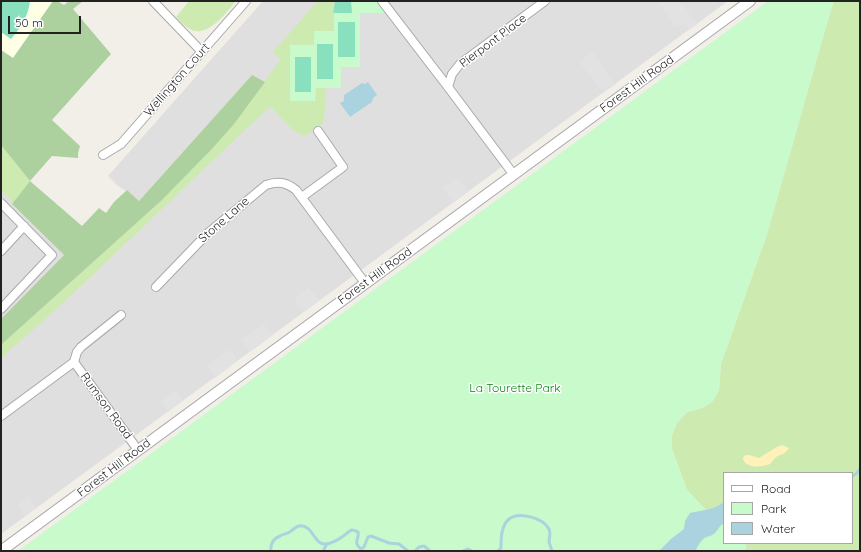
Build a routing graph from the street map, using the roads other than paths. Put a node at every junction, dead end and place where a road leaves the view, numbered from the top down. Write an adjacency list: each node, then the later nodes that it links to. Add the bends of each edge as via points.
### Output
1 (153, 1): 6 (street)
2 (246, 1): 6 (street, Wellington Court)
3 (382, 1): 7 (street)
4 (545, 1): 7 (street, Pierpont Place, via 460,64 452,74)
5 (750, 1): 10 (street, Forest Hill Road)
6 (202, 52): 9 (street, Wellington Court, via 121,144)
7 (448, 87): 10 (street)
8 (318, 132): 11 (street, via 343,167)
9 (103, 155)
10 (514, 175): 15 (street, Forest Hill Road)
11 (302, 196): 15 (street, Stone Lane); 16 (street, Stone Lane, via 290,185 274,182 266,185 208,233)
12 (1, 203): 13 (street)
13 (24, 226): 14 (street); 17 (street, via 52,255)
14 (1, 251)
15 (365, 283): 21 (street, Forest Hill Road)
16 (156, 287)
17 (1, 309)
18 (121, 315): 19 (street, Rumson Road, via 81,347)
19 (74, 362): 20 (street, Rumson Road); 21 (street, Rumson Road)
20 (1, 416)
21 (138, 450): 22 (street, Forest Hill Road)
22 (1, 551)

